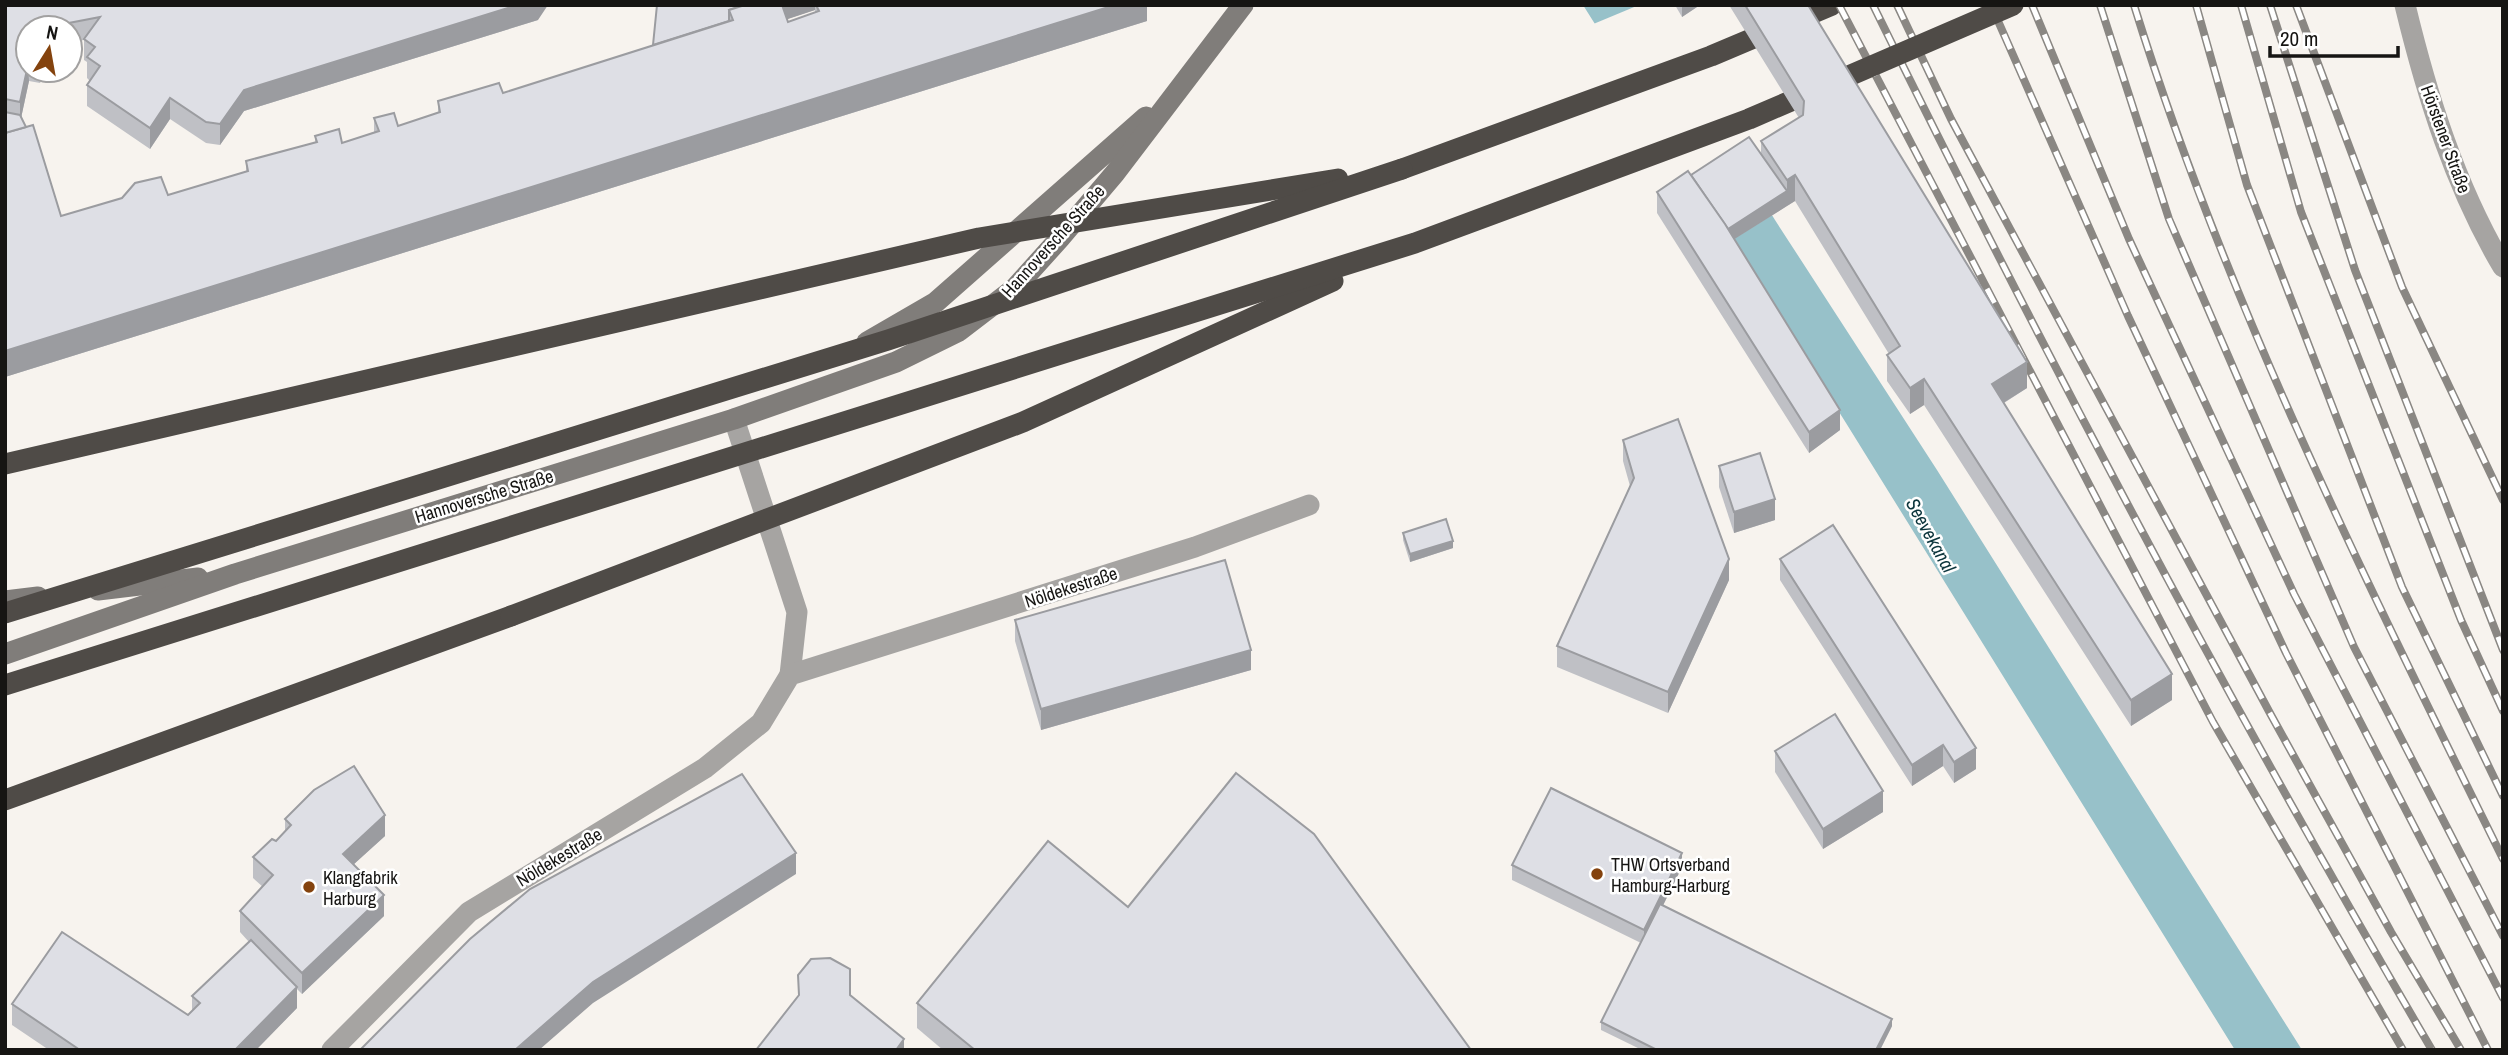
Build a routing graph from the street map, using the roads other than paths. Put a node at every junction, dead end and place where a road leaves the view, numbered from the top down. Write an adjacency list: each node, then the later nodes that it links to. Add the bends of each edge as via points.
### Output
1 (1243, 5): 5 (main road, Hannoversche Straße)
2 (1832, 5): 6 (highway, via 1711,56)
3 (2013, 5): 7 (highway, bridge, via 1749,119)
4 (2405, 5): 8 (street, Hörstener Straße, via 2449,155 2483,234)
5 (1185, 83): 9 (main road, Hannoversche Straße, via 936,302); 9 (main road, Hannoversche Straße, via 1024,278 959,331 896,362)
6 (1402, 169): 10 (highway, bridge, via 979,238); 14 (highway, bridge, via 888,340)
7 (1415, 243): 17 (highway, bridge); 18 (highway, bridge, via 1023,422 511,616)
8 (2503, 267)
9 (734, 419): 12 (main road, Hannoversche Straße); 16 (street, Nöldekestraße, via 797,612)
10 (5, 464)
11 (1309, 505): 16 (street, Nöldekestraße, via 1195,547)
12 (235, 574): 13 (main road, Hannoversche Straße); 15 (main road, Hannoversche Straße)
13 (5, 601)
14 (5, 613)
15 (5, 654)
16 (790, 675): 19 (street, Nöldekestraße, via 761,723 705,768 469,912)
17 (5, 685)
18 (5, 800)
19 (332, 1050)

